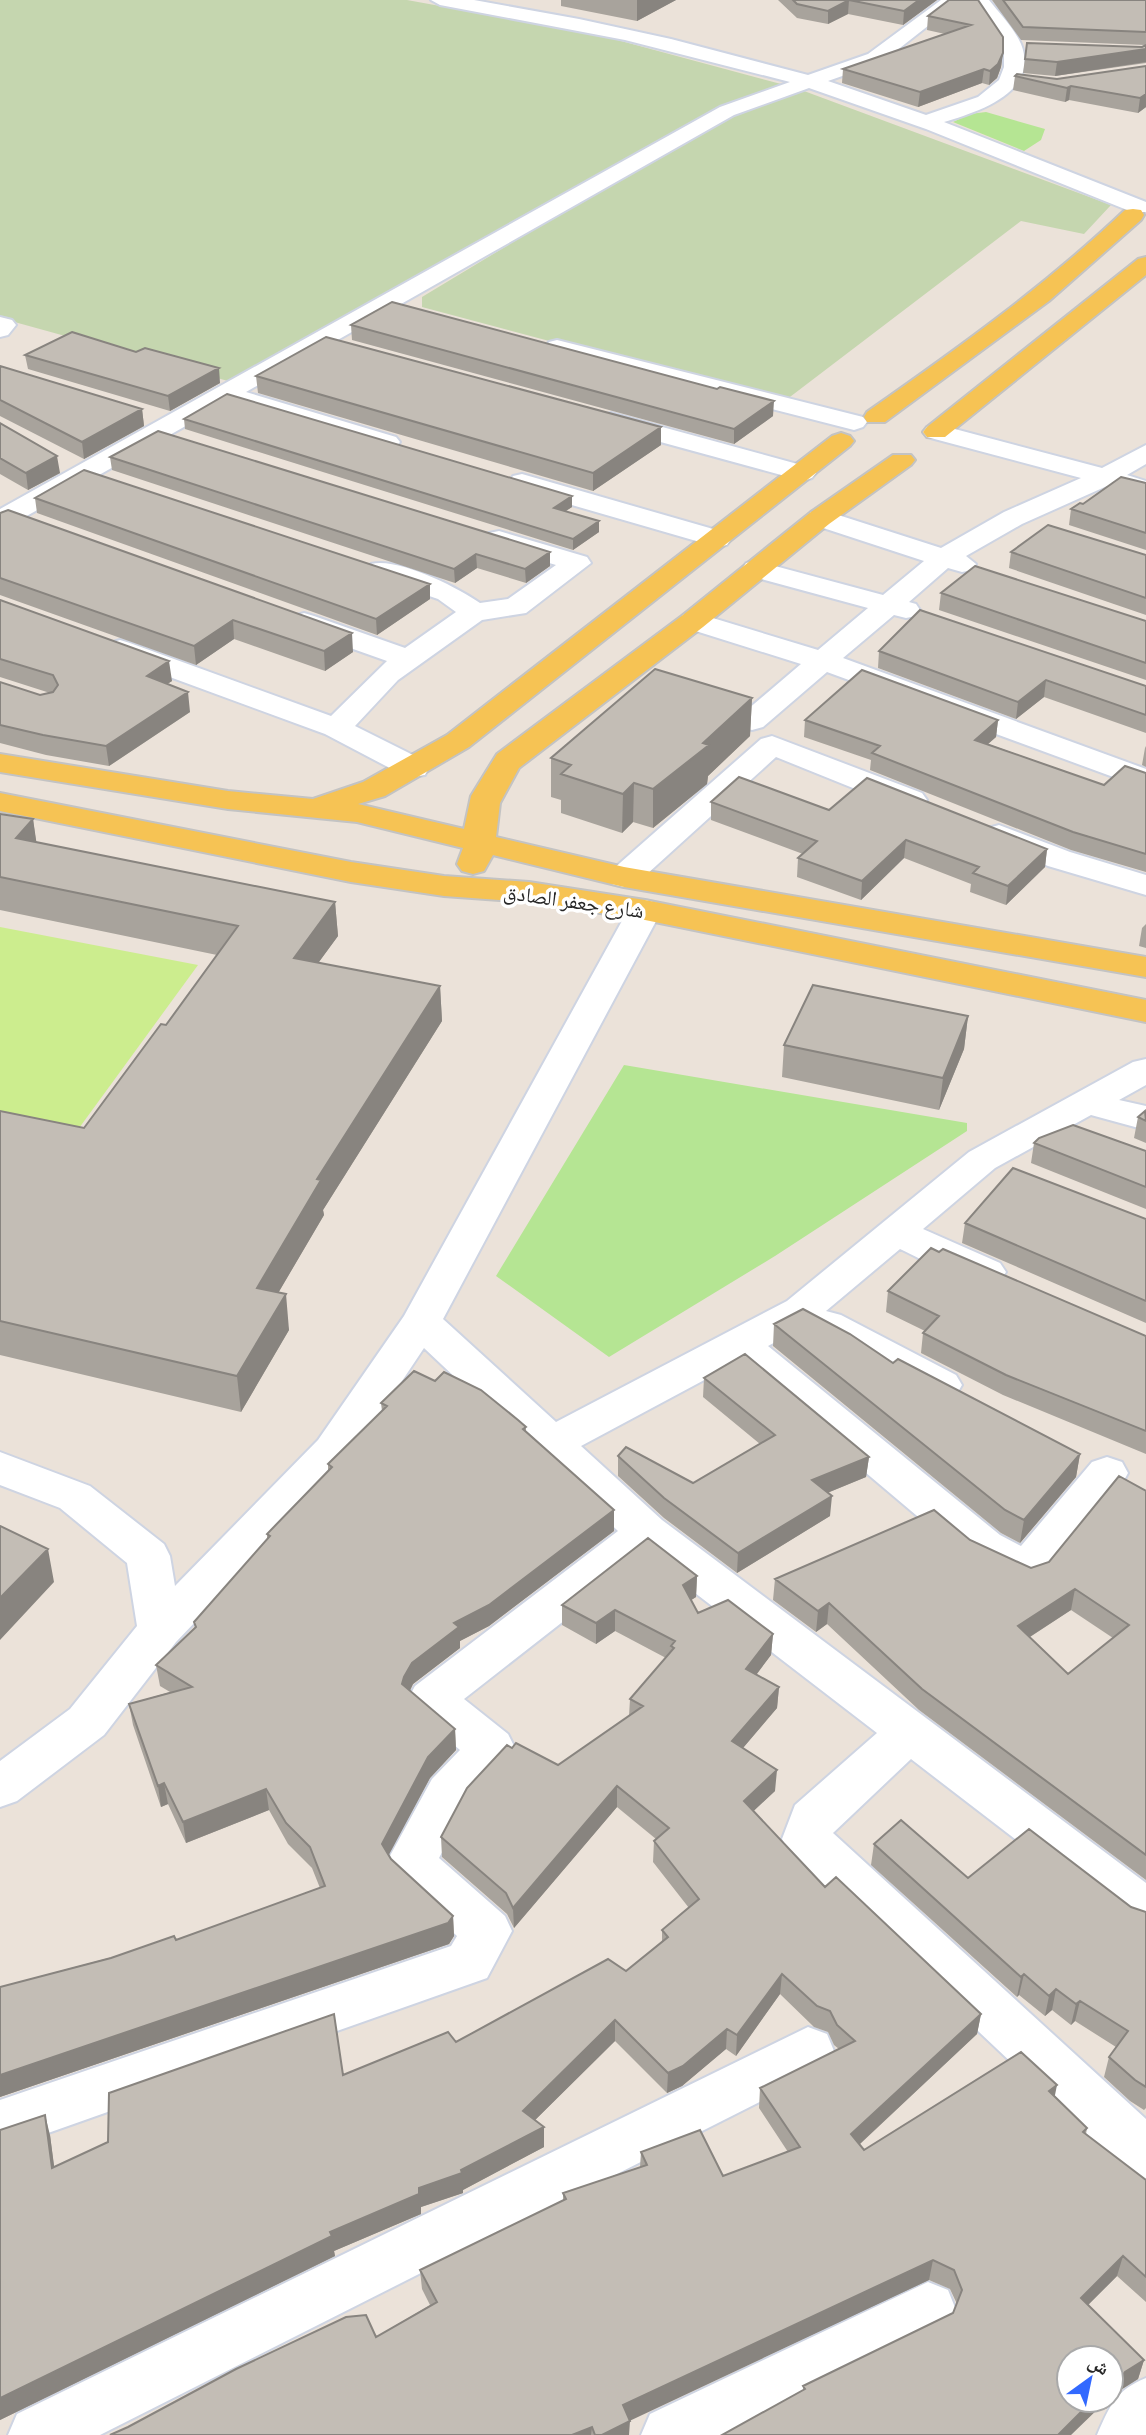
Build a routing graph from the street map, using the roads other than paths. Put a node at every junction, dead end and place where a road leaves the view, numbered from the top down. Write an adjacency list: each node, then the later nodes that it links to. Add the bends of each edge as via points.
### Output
1 (440, 0): 5 (street)
2 (563, 0): 5 (street)
3 (951, 0): 7 (street, via 875,58)
4 (980, 0): 6 (street, via 1020,49)
5 (529, 14): 7 (street, via 682,47)
6 (1011, 79): 8 (street); 9 (street, via 999,95)
7 (809, 82): 9 (street); 12 (street, via 726,111)
8 (1033, 82)
9 (922, 123): 10 (street)
10 (1141, 214): 22 (main road, via 988,337)
11 (1146, 264): 23 (main road)
12 (385, 303): 13 (street); 16 (street)
13 (412, 310)
14 (0, 324): 15 (street, via 4,325)
15 (0, 330)
16 (319, 341): 18 (street); 19 (street)
17 (532, 341): 22 (street)
18 (356, 351)
19 (225, 393): 21 (street); 25 (street)
20 (590, 415): 30 (street)
21 (158, 424): 24 (street); 29 (street)
22 (857, 427): 23 (main road, via 904,419); 28 (main road, via 857,453); 30 (main road)
23 (936, 432): 28 (main road, via 938,446); 32 (street)
24 (194, 444)
25 (415, 450)
26 (1146, 453): 32 (street)
27 (60, 459): 29 (street)
28 (902, 460): 37 (main road)
29 (84, 472): 33 (street); 36 (street)
30 (803, 473): 41 (main road)
31 (495, 474): 41 (street)
32 (1106, 477): 34 (street); 35 (street)
33 (122, 485)
34 (1146, 490)
35 (1013, 517): 38 (street); 42 (street)
36 (4, 518): 39 (street)
37 (820, 518): 42 (street); 44 (main road)
38 (1046, 528)
39 (46, 529)
40 (470, 530): 48 (street, via 577,564 516,607)
41 (717, 540): 59 (main road, via 458,741)
42 (944, 558): 45 (street); 46 (street)
43 (356, 562): 48 (street, via 448,593)
44 (756, 569): 46 (street); 50 (main road)
45 (991, 572)
46 (889, 605): 49 (street); 53 (street)
47 (278, 612): 52 (street)
48 (474, 612): 52 (street)
49 (936, 619)
50 (693, 621): 53 (street); 54 (main road)
51 (100, 641): 56 (street)
52 (409, 659): 56 (street, via 388,674)
53 (821, 662): 57 (street, via 740,717 768,726 776,734); 60 (street)
54 (618, 679): 55 (street); 65 (main road, via 508,761 489,786 481,812)
55 (654, 690)
56 (336, 728): 59 (street)
57 (772, 745): 63 (street); 69 (street)
58 (0, 763): 62 (main road, شارع جعفر الصادق, via 228,800)
59 (414, 768): 62 (main road, via 374,789)
60 (1146, 780)
61 (0, 802): 66 (main road, شارع جعفر الصادق)
62 (314, 808): 65 (main road, شارع جعفر الصادق, via 398,821); 66 (main road, via 277,828 269,846)
63 (934, 809)
64 (972, 824): 67 (street, via 1059,859)
65 (482, 844): 68 (main road, via 471,867); 69 (main road, شارع جعفر الصادق)
66 (272, 855): 68 (main road, شارع جعفر الصادق)
67 (1146, 885)
68 (444, 886): 69 (main road, شارع جعفر الصادق)
69 (635, 893): 70 (main road, شارع جعفر الصادق); 71 (main road, شارع جعفر الصادق); 82 (street)
70 (1146, 967)
71 (1146, 1011)
72 (1146, 1070): 73 (street)
73 (1087, 1103): 74 (street); 75 (street)
74 (1146, 1118)
75 (1051, 1122): 76 (street); 77 (street)
76 (1099, 1140)
77 (982, 1160): 78 (street); 79 (street)
78 (1020, 1175)
79 (895, 1232): 80 (street); 81 (street)
80 (1021, 1287)
81 (801, 1311): 83 (street); 84 (street)
82 (421, 1322): 85 (street); 89 (street, via 333,1451)
83 (739, 1344): 85 (street); 86 (street, via 984,1547 1027,1570 1122,1480)
84 (972, 1402)
85 (552, 1443): 88 (street)
86 (1070, 1454)
87 (0, 1468): 89 (street, via 75,1497 148,1556)
88 (647, 1532): 90 (street); 94 (street, via 431,1699 491,1748 449,1793 411,1863 487,1931 469,1962)
89 (160, 1630): 91 (street, via 87,1721)
90 (910, 1732): 92 (street); 95 (street, via 811,1819 807,1839)
91 (0, 1787)
92 (1146, 1911)
93 (808, 2051): 98 (street)
94 (0, 2125)
95 (1142, 2144)
96 (928, 2310): 99 (street)
97 (1146, 2407): 100 (street)
98 (38, 2435)
99 (671, 2435)
100 (1127, 2435)

